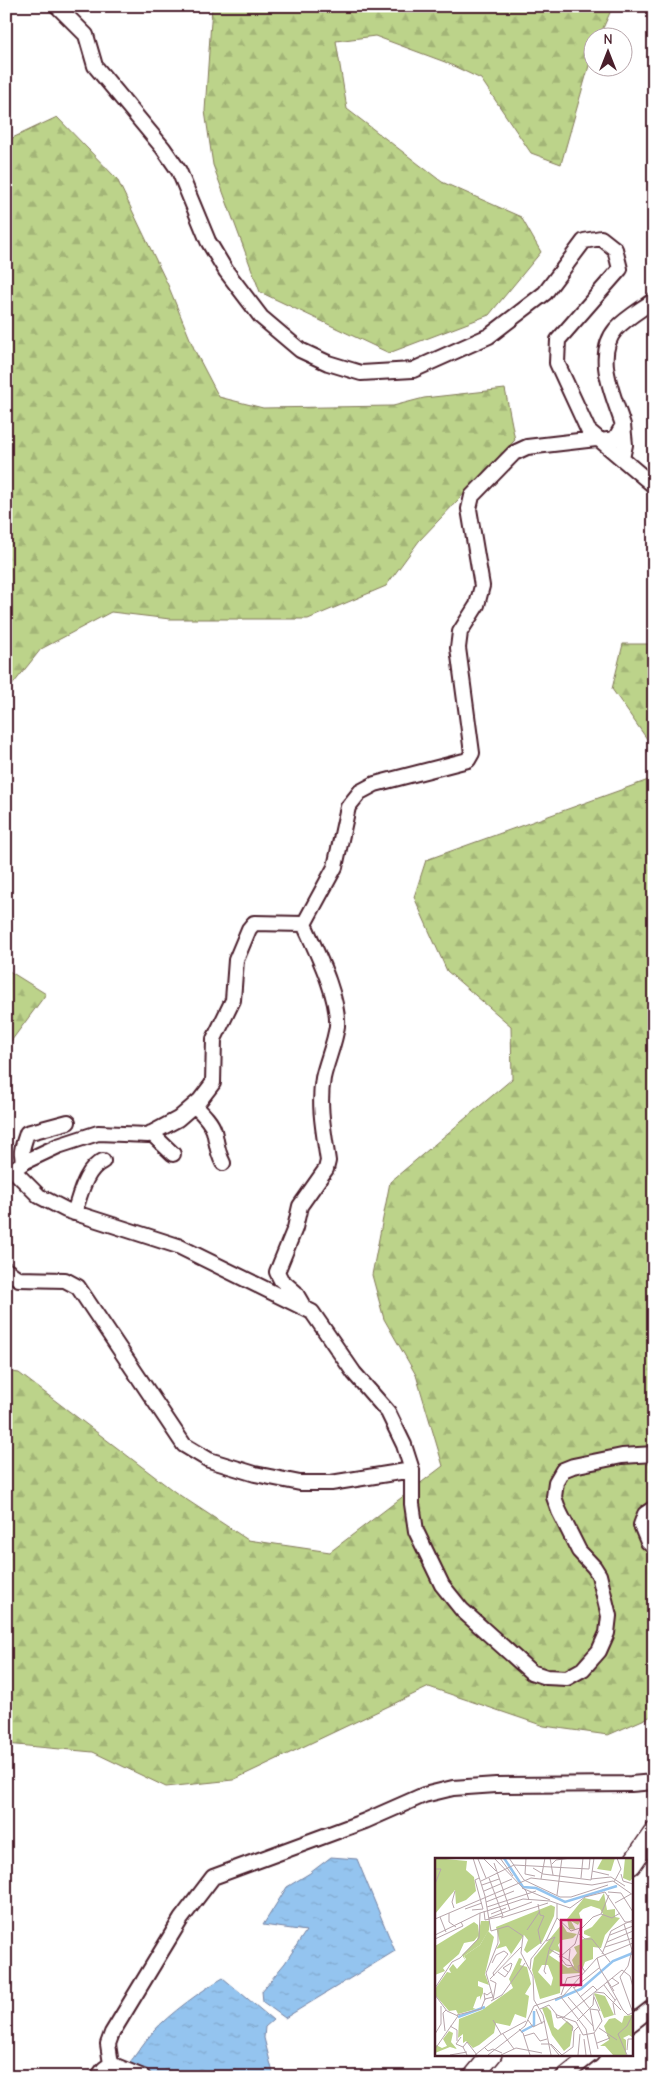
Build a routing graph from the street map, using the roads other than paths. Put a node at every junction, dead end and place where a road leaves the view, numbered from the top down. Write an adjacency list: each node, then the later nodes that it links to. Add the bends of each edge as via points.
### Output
1 (57, 6): 4 (street, via 86,35 95,66 179,171 208,241 226,271 262,317 300,350 328,363 361,373 413,370 489,336 545,293 584,241 602,238 615,249 620,269 558,340 557,363 581,419)
2 (654, 300): 3 (street, via 616,329 605,350 607,376)
3 (623, 425): 4 (street, via 615,439); 5 (street)
4 (599, 440): 5 (street); 7 (street, via 527,446 514,452 472,496 469,508 482,586 477,605 460,632 458,648 472,754 468,760 376,784 360,792 348,807 335,867)
5 (622, 458): 6 (street)
6 (654, 486)
7 (304, 924): 8 (street, via 254,923 249,929 236,960 234,1000 214,1039 212,1083); 17 (street, via 333,998 337,1025 320,1108 328,1161 326,1169 300,1206 295,1228 277,1272 280,1280 295,1292)
8 (194, 1105): 10 (street, via 178,1119); 13 (street, via 214,1131 217,1151)
9 (68, 1122): 14 (street, via 27,1134 21,1157)
10 (151, 1133): 11 (street); 14 (street, via 98,1133)
11 (173, 1154)
12 (103, 1161): 15 (street, via 90,1171)
13 (223, 1163)
14 (11, 1165): 15 (street, via 39,1196)
15 (74, 1213): 17 (street, via 178,1246)
16 (6, 1270): 19 (street, via 19,1279 65,1280 78,1287 184,1445 209,1460 300,1483 331,1483)
17 (303, 1305): 19 (street, via 312,1312 354,1373 388,1412)
18 (654, 1454): 19 (street, via 622,1456 573,1466 563,1470 556,1482 554,1497 559,1510 578,1551 599,1575 609,1616 599,1651 583,1669 567,1678 531,1672 462,1610 442,1585 416,1530)
19 (412, 1470)
20 (654, 1508): 21 (street, via 645,1514 641,1525 648,1542)
21 (654, 1547)
22 (654, 1782): 29 (street, via 453,1788 424,1795 365,1821 213,1877 181,1919 122,2015 108,2044)
23 (654, 1832): 24 (main road)
24 (632, 1864)
25 (654, 2006): 26 (street)
26 (632, 2023)
27 (490, 2056): 32 (main road)
28 (589, 2056): 33 (street)
29 (111, 2064): 30 (street); 31 (street)
30 (98, 2077)
31 (143, 2077)
32 (473, 2077)
33 (563, 2077)

